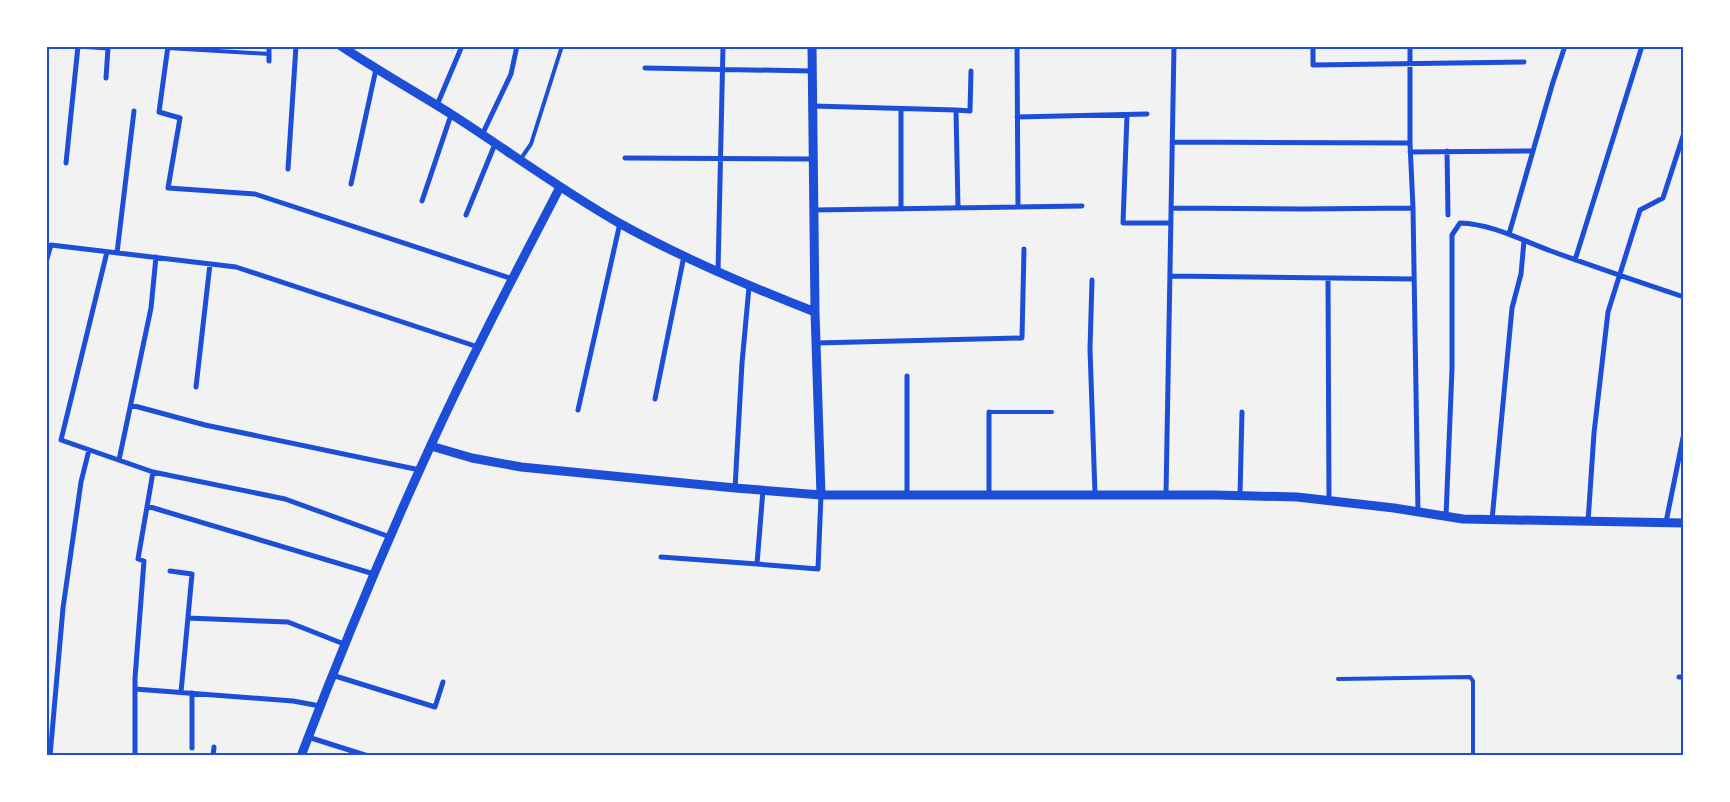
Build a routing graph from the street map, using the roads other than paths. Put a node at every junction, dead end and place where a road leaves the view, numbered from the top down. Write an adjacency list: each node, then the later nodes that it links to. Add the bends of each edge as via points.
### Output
1 (77, 46): 16 (street); 49 (street)
2 (269, 46): 18 (street)
3 (296, 46): 50 (street)
4 (341, 46): 24 (street)
5 (462, 46): 28 (street)
6 (517, 46): 38 (street, via 511,74)
7 (562, 46): 48 (lane, via 531,144)
8 (723, 46): 23 (street)
9 (812, 46): 25 (street)
10 (1017, 46): 36 (street)
11 (1174, 46): 39 (street)
12 (1313, 46): 21 (street, via 1313,65)
13 (1410, 46): 21 (street)
14 (1565, 46): 43 (street)
15 (1642, 46): 72 (street)
16 (108, 47): 27 (street)
17 (168, 47): 18 (lane); 78 (street, via 159,112 180,118 168,188 255,194)
18 (269, 54): 19 (street)
19 (269, 61)
20 (1524, 62): 21 (street)
21 (1409, 64): 40 (street)
22 (645, 68): 23 (street)
23 (723, 69): 25 (street); 46 (street)
24 (376, 70): 28 (street); 51 (street)
25 (812, 71): 29 (street)
26 (971, 71): 31 (street, via 970,111)
27 (106, 78)
28 (436, 106): 34 (street)
29 (813, 106): 30 (street); 47 (street)
30 (901, 109): 31 (street); 56 (street)
31 (956, 110): 57 (street)
32 (134, 111): 69 (street)
33 (1147, 114): 35 (street)
34 (451, 115): 38 (street); 53 (street)
35 (1127, 115): 36 (street); 64 (street, via 1123,223)
36 (1017, 117): 55 (street)
37 (1684, 133): 76 (street, via 1663,198 1640,210)
38 (482, 135): 41 (street)
39 (1172, 142): 40 (street); 58 (street)
40 (1410, 143): 44 (street)
41 (495, 144): 48 (street); 61 (street)
42 (1447, 151): 43 (street); 44 (street); 62 (street)
43 (1533, 151): 65 (street)
44 (1410, 152): 59 (street)
45 (625, 158): 46 (street)
46 (721, 158): 47 (street); 75 (street)
47 (813, 159): 60 (street)
48 (520, 160): 52 (street)
49 (66, 163)
50 (288, 169)
51 (351, 184)
52 (560, 187): 63 (street); 78 (street)
53 (422, 201)
54 (1082, 206): 55 (street)
55 (1018, 207): 57 (street)
56 (901, 208): 57 (street); 60 (street)
57 (958, 208)
58 (1171, 208): 59 (street); 64 (street)
59 (1413, 208): 80 (street)
60 (814, 210): 84 (street)
61 (466, 215)
62 (1448, 215)
63 (620, 223): 70 (street); 91 (street)
64 (1171, 223): 77 (street)
65 (1509, 234): 66 (street); 112 (street, via 1476,224 1460,224 1452,235 1452,368)
66 (1524, 241): 72 (street); 113 (street, via 1521,274 1512,308)
67 (1024, 248): 85 (street, via 1022,338)
68 (107, 252): 69 (street); 73 (street, via 51,245); 97 (street, via 61,440)
69 (118, 253): 71 (street)
70 (684, 256): 75 (street); 89 (street)
71 (156, 257): 74 (street); 90 (street, via 151,308)
72 (1575, 260): 76 (street)
73 (46, 262)
74 (210, 264): 86 (street, via 236,267); 88 (street)
75 (718, 272): 82 (street)
76 (1619, 275): 83 (street); 114 (street, via 1607,322)
77 (1170, 276): 79 (street); 105 (street)
78 (513, 279): 86 (street)
79 (1328, 279): 80 (street); 109 (street)
80 (1414, 279): 111 (street)
81 (1092, 280): 104 (street, via 1090,349)
82 (749, 287): 84 (street); 101 (street)
83 (1684, 297)
84 (815, 312): 85 (street)
85 (816, 343): 103 (street)
86 (478, 347): 96 (street)
87 (907, 376): 106 (street)
88 (196, 387)
89 (655, 399)
90 (131, 405): 98 (street); 99 (street, via 205,425)
91 (578, 410)
92 (989, 412): 93 (lane); 107 (street)
93 (1052, 412)
94 (1242, 412): 108 (street)
95 (1684, 433): 115 (street)
96 (431, 446): 99 (street); 101 (street, via 521,467)
97 (89, 450): 98 (street); 134 (street, via 81,482 63,608)
98 (119, 460): 100 (street)
99 (420, 470): 117 (street)
100 (153, 472): 110 (street); 117 (street, via 285,499)
101 (735, 488): 102 (street)
102 (763, 490): 103 (street); 119 (street)
103 (820, 494): 106 (street); 119 (street, via 818,568)
104 (1095, 494): 105 (street); 107 (street)
105 (1166, 494): 108 (street)
106 (907, 495): 107 (street)
107 (989, 495)
108 (1240, 496): 109 (street)
109 (1329, 501): 111 (street)
110 (148, 506): 121 (street); 127 (street, via 138,559 144,561)
111 (1418, 512): 112 (street)
112 (1446, 516): 113 (street)
113 (1492, 520): 114 (street)
114 (1588, 522): 115 (street)
115 (1666, 522): 116 (street)
116 (1684, 523)
117 (390, 537): 121 (street)
118 (661, 558): 119 (street)
119 (757, 564)
120 (170, 571): 122 (street, via 192,574)
121 (374, 574): 123 (street)
122 (188, 618): 123 (street, via 288,622); 128 (street)
123 (344, 644): 124 (street)
124 (332, 675): 126 (street, via 435,707); 130 (street)
125 (1338, 678): 139 (lane, via 1470,677 1473,681)
126 (443, 682)
127 (135, 689): 128 (street); 135 (street)
128 (180, 692): 129 (street)
129 (192, 694): 130 (street); 133 (street)
130 (320, 706): 131 (street)
131 (308, 737): 137 (street); 138 (street)
132 (214, 747): 136 (street)
133 (192, 748)
134 (50, 756)
135 (135, 756)
136 (213, 756)
137 (301, 756)
138 (368, 756)
139 (1472, 756)

